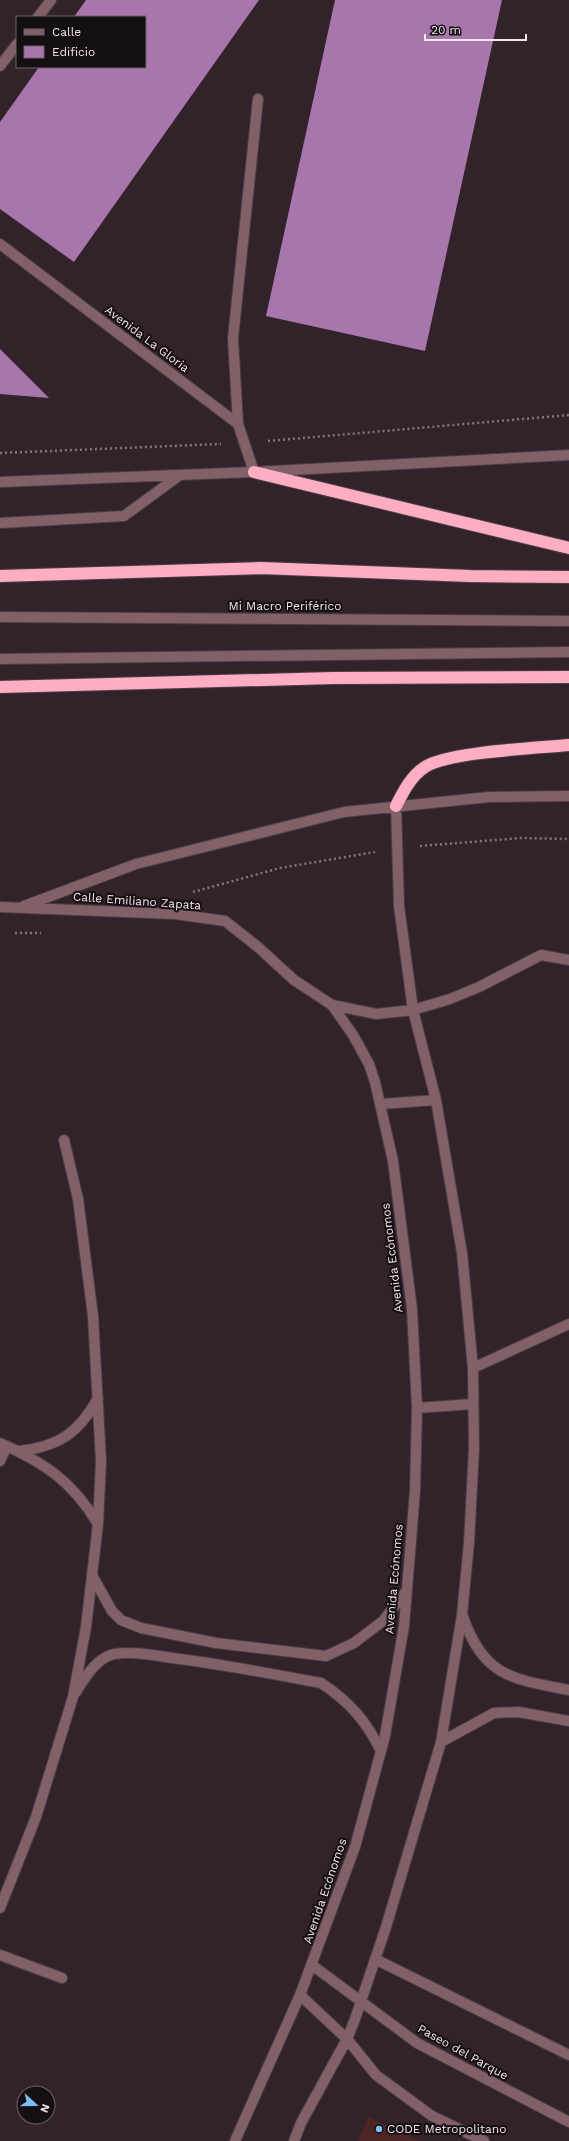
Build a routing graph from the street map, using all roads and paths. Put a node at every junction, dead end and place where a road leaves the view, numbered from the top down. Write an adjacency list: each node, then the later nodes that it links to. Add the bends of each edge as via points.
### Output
1 (51, 0): 2 (street)
2 (39, 16)
3 (16, 45): 4 (street)
4 (0, 66)
5 (258, 99): 8 (street, via 234,338)
6 (0, 244): 8 (street, Avenida La Gloria)
7 (569, 415): 9 (path)
8 (238, 424): 9 (street)
9 (244, 443): 10 (path); 12 (street)
10 (0, 453)
11 (569, 455): 12 (street)
12 (254, 472): 13 (street); 16 (highway)
13 (180, 475): 14 (street); 15 (street, via 124,516)
14 (0, 482)
15 (0, 523)
16 (569, 548)
17 (0, 576): 18 (highway, via 261,568)
18 (569, 577)
19 (0, 617): 20 (street, Mi Macro Periférico)
20 (569, 621)
21 (569, 652): 22 (street)
22 (0, 660)
23 (569, 677): 24 (highway, via 333,678)
24 (0, 688)
25 (569, 745): 27 (highway, via 467,756 425,767 407,784)
26 (569, 796): 27 (street, via 489,797)
27 (396, 806): 29 (street); 32 (street, via 344,812 136,864)
28 (569, 838): 29 (path, via 521,838)
29 (398, 848): 30 (path, via 280,868); 37 (street, via 400,906)
30 (189, 893)
31 (0, 907): 32 (street, Calle Emiliano Zapata)
32 (20, 907): 36 (street, Calle Emiliano Zapata, via 175,914 225,921 294,980)
33 (7, 932): 34 (path, via 37,935)
34 (44, 932)
35 (569, 960): 37 (street, Calle Emiliano Zapata, via 541,955 479,987)
36 (332, 1005): 37 (street, Calle Emiliano Zapata, via 376,1014); 39 (street, Avenida Ecónomos, via 354,1035 369,1064)
37 (413, 1010): 38 (street)
38 (436, 1100): 39 (street); 42 (street, via 462,1253)
39 (381, 1104): 45 (street, Avenida Ecónomos, via 393,1161 412,1309)
40 (64, 1140): 43 (street, via 78,1199 86,1251)
41 (569, 1324): 42 (street)
42 (473, 1368): 44 (street)
43 (98, 1398): 47 (street, via 88,1416 74,1431 58,1442 39,1449); 49 (street, via 101,1461)
44 (473, 1404): 45 (street); 52 (street, via 474,1457)
45 (417, 1408): 51 (street, Avenida Ecónomos, via 415,1491)
46 (3, 1445): 47 (street); 48 (street)
47 (18, 1451): 49 (street, via 56,1473 87,1505)
48 (0, 1461)
49 (98, 1524): 50 (street)
50 (93, 1576): 51 (street, via 112,1612 121,1620 141,1628 216,1643 326,1656 354,1643 382,1621); 54 (street)
51 (407, 1590): 57 (street, Avenida Ecónomos, via 404,1626)
52 (462, 1615): 53 (street, via 470,1638 490,1665 522,1681); 56 (street)
53 (569, 1690)
54 (73, 1697): 57 (street, via 95,1666 113,1654 137,1653 213,1663 321,1683 355,1710 370,1728); 58 (street, via 36,1817)
55 (569, 1721): 56 (street, via 519,1712 494,1713)
56 (441, 1742): 60 (street)
57 (381, 1751): 61 (street, Avenida Ecónomos, via 355,1847)
58 (0, 1908)
59 (0, 1955): 62 (street)
60 (375, 1959): 64 (street); 66 (street)
61 (312, 1965): 63 (street, Avenida Ecónomos); 64 (street, Paseo del Parque)
62 (62, 1978)
63 (300, 1994): 65 (street); 68 (street, Avenida Ecónomos)
64 (362, 2000): 65 (street); 67 (street, Paseo del Parque, via 417,2043)
65 (348, 2039): 69 (street, via 301,2123); 70 (street, via 376,2075 432,2116)
66 (569, 2054)
67 (569, 2122)
68 (235, 2141)
69 (294, 2141)
70 (484, 2141)

